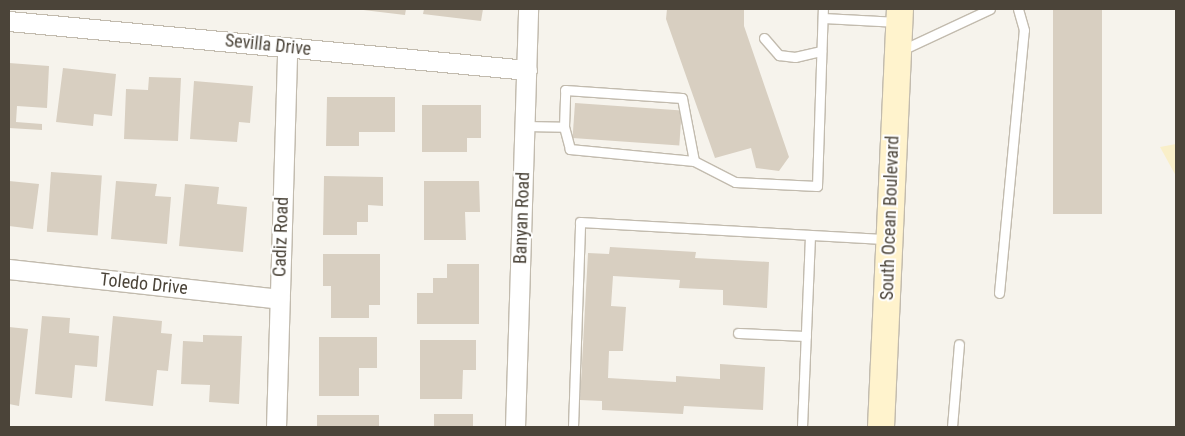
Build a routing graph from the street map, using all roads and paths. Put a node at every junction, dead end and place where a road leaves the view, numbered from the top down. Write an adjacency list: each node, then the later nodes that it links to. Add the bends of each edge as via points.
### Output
1 (528, 9): 11 (street, Banyan Road)
2 (990, 9): 10 (lane)
3 (1018, 9): 18 (lane, via 1024,30)
4 (823, 13): 5 (lane); 9 (lane)
5 (900, 15): 10 (main road, South Ocean Boulevard)
6 (9, 21): 8 (street, Sevilla Drive)
7 (764, 38): 9 (lane, via 779,55 795,57)
8 (287, 47): 11 (street, Sevilla Drive); 19 (street, Cadiz Road)
9 (821, 51): 14 (lane, via 818,186 735,182)
10 (898, 52): 16 (main road, South Ocean Boulevard)
11 (527, 70): 12 (street, Banyan Road)
12 (525, 126): 13 (lane); 24 (street, Banyan Road)
13 (564, 127): 14 (lane, via 570,149); 14 (lane, via 565,90 682,98)
14 (694, 161)
15 (810, 237): 16 (lane); 21 (lane); 25 (lane, via 580,222)
16 (889, 239): 27 (main road, South Ocean Boulevard)
17 (9, 269): 19 (street, Toledo Drive)
18 (999, 292)
19 (279, 299): 23 (street, Cadiz Road)
20 (738, 333): 21 (lane)
21 (806, 336): 26 (lane)
22 (959, 344): 28 (lane)
23 (276, 427)
24 (516, 427)
25 (573, 427)
26 (802, 427)
27 (881, 427)
28 (952, 427)

